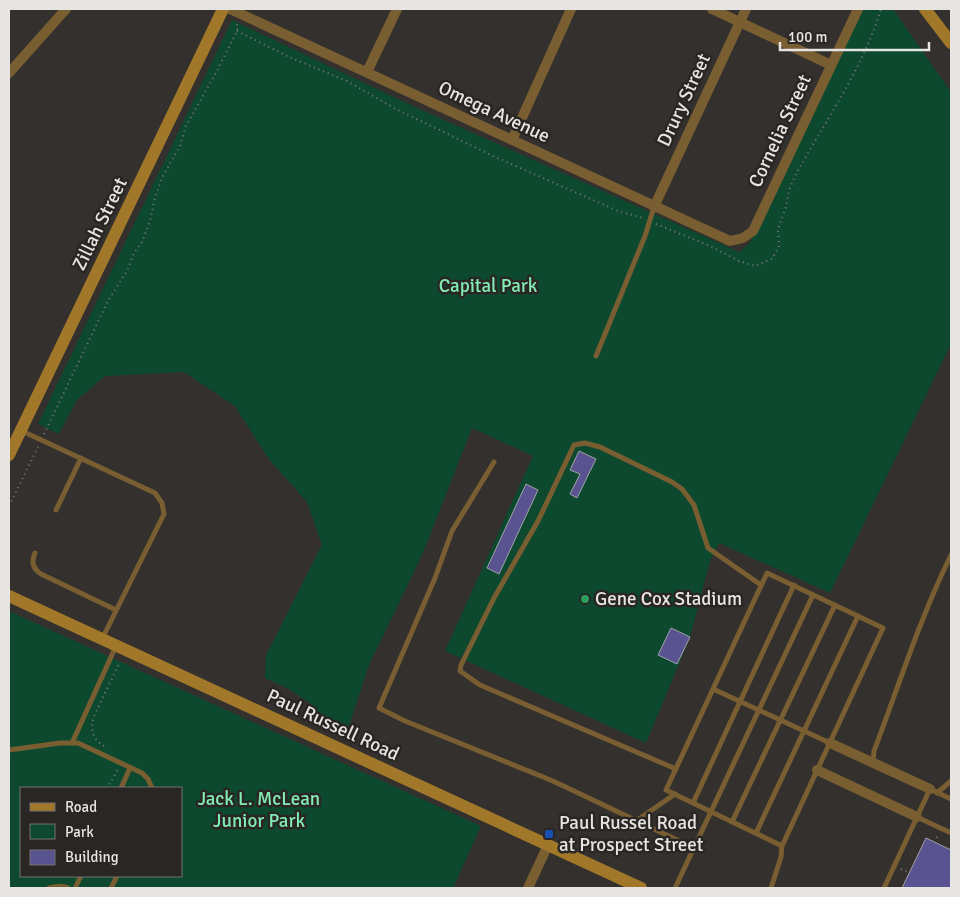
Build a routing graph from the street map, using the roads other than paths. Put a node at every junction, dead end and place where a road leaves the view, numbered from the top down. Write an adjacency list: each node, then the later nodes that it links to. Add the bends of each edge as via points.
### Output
1 (66, 9): 14 (street)
2 (223, 9): 19 (street, Zillah Street)
3 (230, 9): 13 (street, Omega Avenue)
4 (397, 9): 13 (street)
5 (571, 9): 15 (street)
6 (712, 9): 10 (street)
7 (746, 9): 10 (street, Drury Street)
8 (858, 9): 12 (street, Cornelia Street)
9 (925, 9): 11 (street)
10 (740, 22): 12 (street); 16 (street, Drury Street)
11 (951, 43)
12 (831, 65): 17 (street, Cornelia Street, via 753,231)
13 (367, 72): 15 (street, Omega Avenue)
14 (9, 73)
15 (512, 140): 16 (street, Omega Avenue)
16 (654, 207): 17 (street, Omega Avenue, via 723,239); 18 (lane)
17 (744, 238)
18 (596, 356)
19 (21, 430): 20 (street, Zillah Street); 21 (lane)
20 (9, 455)
21 (81, 458): 23 (lane); 31 (lane, via 155,493 162,503 164,514)
22 (494, 462): 56 (lane, via 452,531 379,708 413,725 553,781)
23 (56, 510)
24 (35, 553): 31 (lane, via 33,566 41,574)
25 (951, 555): 43 (lane, via 915,639 874,750)
26 (761, 585): 27 (lane, via 767,573); 35 (lane); 45 (lane, via 708,548 694,505 682,489 600,447 574,445 538,521 461,665 460,671 480,685)
27 (794, 585): 28 (lane); 36 (lane)
28 (813, 595): 30 (lane); 37 (lane)
29 (9, 596): 33 (street, Paul Russell Road)
30 (834, 604): 32 (lane); 38 (lane)
31 (116, 610): 33 (lane)
32 (858, 616): 39 (lane); 41 (lane, via 883,628)
33 (102, 639): 34 (street, Paul Russell Road)
34 (116, 646): 40 (lane); 60 (street, Paul Russell Road)
35 (713, 689): 36 (lane); 45 (lane)
36 (740, 701): 37 (lane); 53 (lane)
37 (759, 710): 38 (lane); 54 (lane)
38 (780, 720): 39 (lane); 57 (lane)
39 (804, 731): 41 (lane); 58 (lane)
40 (72, 743): 42 (lane); 44 (lane)
41 (830, 743): 43 (street); 46 (lane)
42 (9, 750)
43 (873, 763): 50 (street)
44 (130, 768): 48 (lane); 49 (lane, via 142,773)
45 (676, 769): 51 (lane, via 666,790)
46 (817, 770): 55 (street); 61 (lane)
47 (951, 781): 50 (lane)
48 (121, 787)
49 (152, 787)
50 (934, 791): 52 (lane); 55 (lane)
51 (675, 794): 53 (lane); 56 (lane)
52 (951, 799)
53 (693, 803): 54 (lane)
54 (711, 812): 57 (lane); 62 (lane)
55 (917, 817): 59 (lane); 69 (lane)
56 (636, 821): 62 (lane)
57 (732, 822): 58 (lane)
58 (756, 834): 61 (lane)
59 (951, 834)
60 (548, 845): 65 (street); 66 (street, Paul Russell Road)
61 (782, 846): 68 (lane)
62 (694, 848): 67 (lane)
63 (49, 888): 64 (lane)
64 (68, 888)
65 (528, 888)
66 (641, 888)
67 (675, 888)
68 (771, 888)
69 (884, 888)

